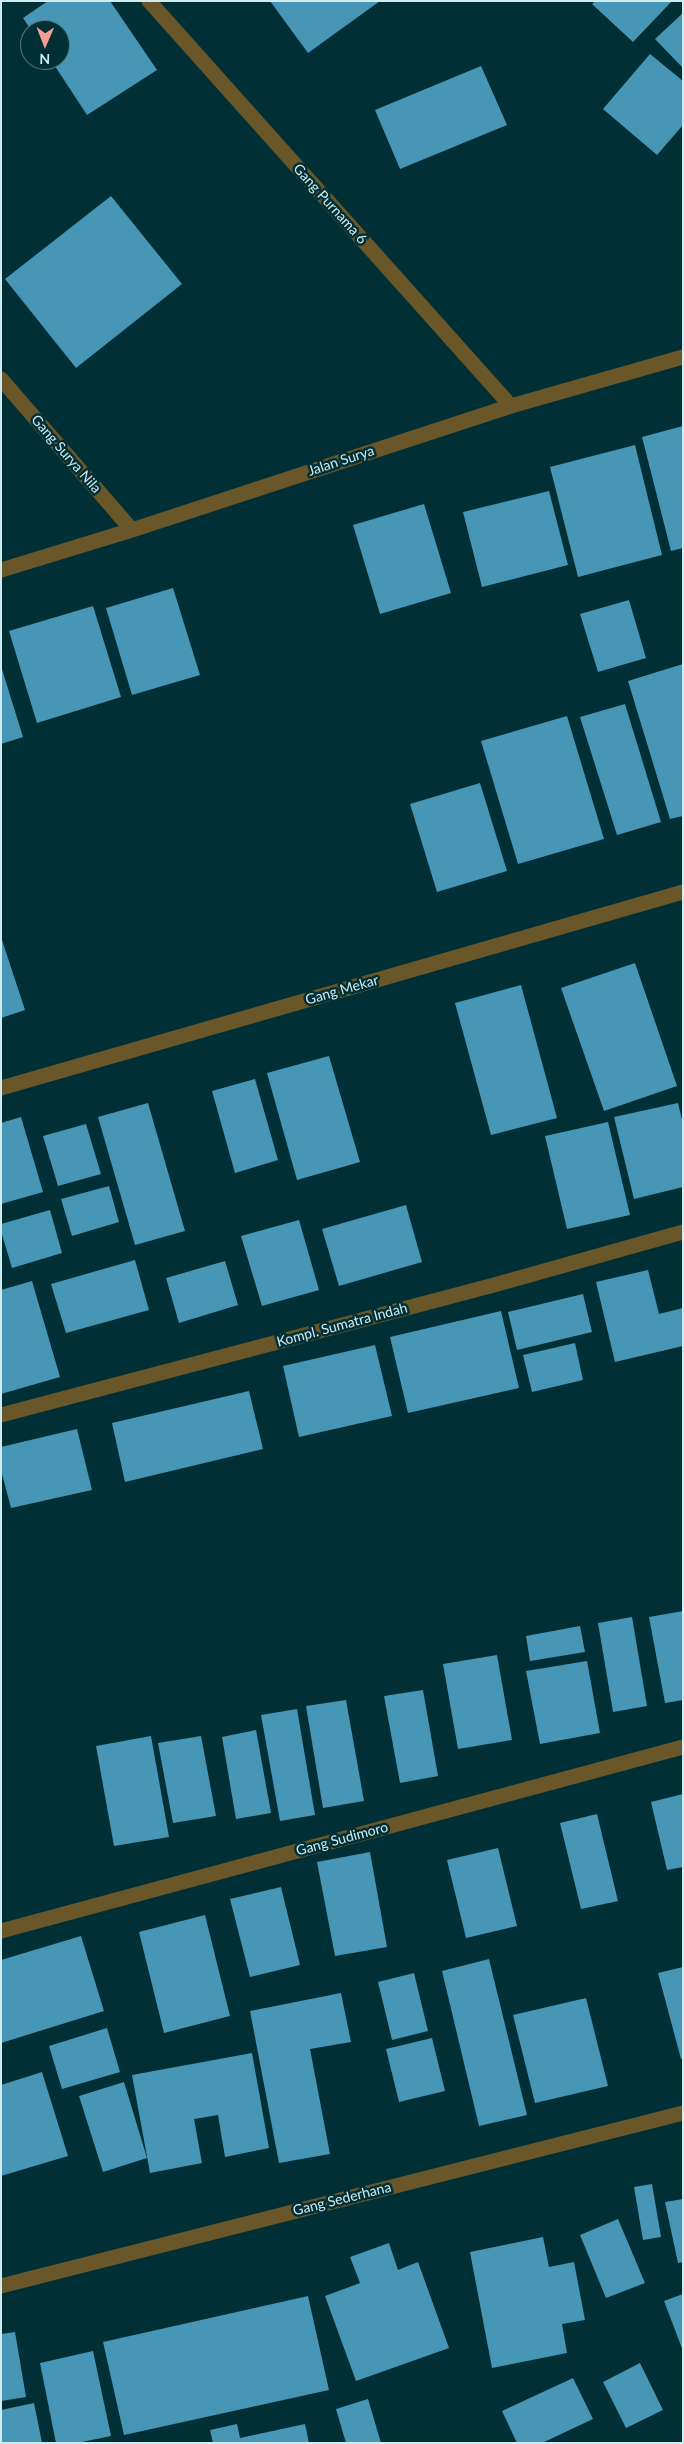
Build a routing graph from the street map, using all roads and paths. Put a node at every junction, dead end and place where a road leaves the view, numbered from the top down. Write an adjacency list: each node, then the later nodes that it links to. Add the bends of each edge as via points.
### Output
1 (149, 1): 4 (street, Gang Purnama 6)
2 (683, 357): 4 (street, Jalan Surya)
3 (1, 379): 5 (street, Gang Surya Nila)
4 (511, 406): 5 (street, Jalan Surya)
5 (132, 530): 6 (street, Jalan Surya)
6 (1, 570)
7 (683, 892): 8 (street, Gang Mekar)
8 (1, 1088)
9 (683, 1232): 10 (street, Kompl. Sumatra Indah, via 485,1288)
10 (1, 1415)
11 (683, 1747): 12 (street, Gang Sudimoro)
12 (1, 1931)
13 (683, 2113): 14 (street, Gang Sederhana)
14 (1, 2286)

